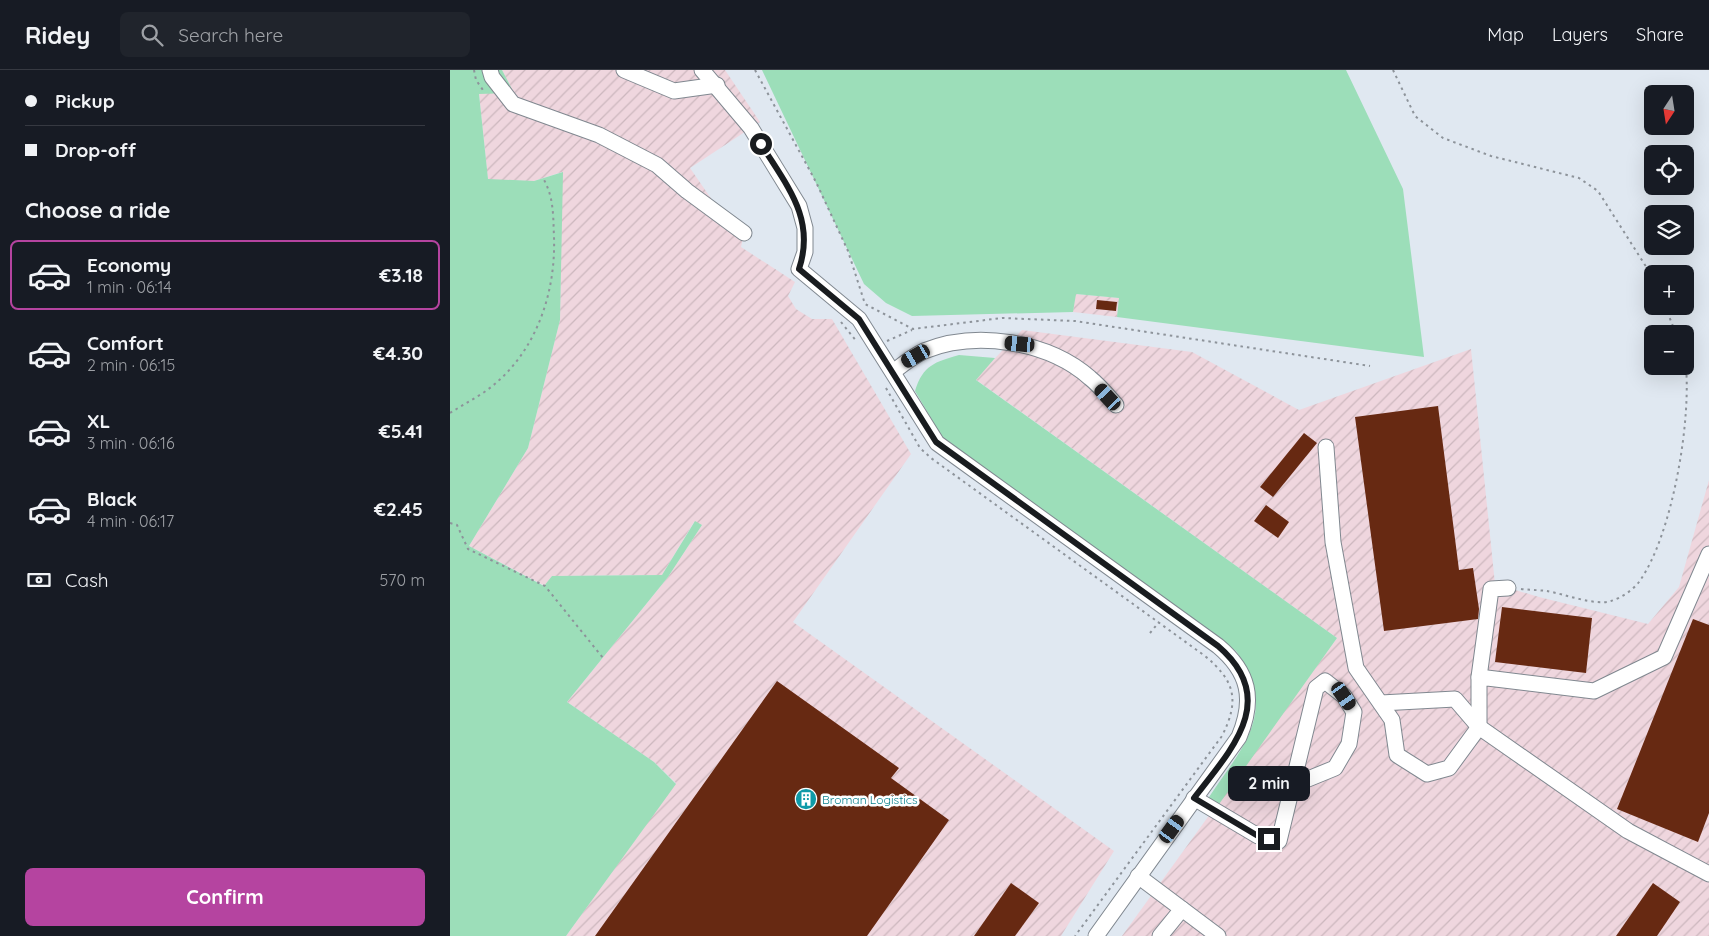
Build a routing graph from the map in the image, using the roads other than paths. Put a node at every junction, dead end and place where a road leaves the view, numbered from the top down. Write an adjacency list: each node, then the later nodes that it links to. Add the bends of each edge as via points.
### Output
1 (490, 70): 5 (street, via 513,104 599,135 657,165)
2 (624, 70): 4 (street, via 674,91)
3 (702, 70): 4 (street)
4 (717, 85): 6 (street, via 751,128 800,206 805,252 799,269 859,319)
5 (744, 233)
6 (887, 377): 7 (street, via 925,351 976,339 1020,344 1054,355 1090,377); 15 (street, via 936,442 1231,657 1247,686 1246,720 1239,737)
7 (1116, 405)
8 (1326, 447): 12 (street, via 1334,542 1356,668)
9 (1709, 554): 11 (street, via 1664,657 1594,691)
10 (1508, 588): 11 (street, via 1491,590)
11 (1479, 677): 13 (street)
12 (1381, 703): 13 (street, via 1455,699); 13 (street, via 1392,720 1397,756 1426,774 1449,768)
13 (1479, 727): 16 (street, via 1628,832)
14 (1290, 786): 14 (street, via 1316,688 1325,681 1344,696 1354,712 1349,744 1335,768); 15 (street, via 1279,841 1258,836)
15 (1194, 798): 17 (street)
16 (1707, 867)
17 (1138, 876): 18 (street); 19 (street)
18 (1182, 909): 20 (street); 21 (street)
19 (1096, 936)
20 (1160, 936)
21 (1218, 936)

